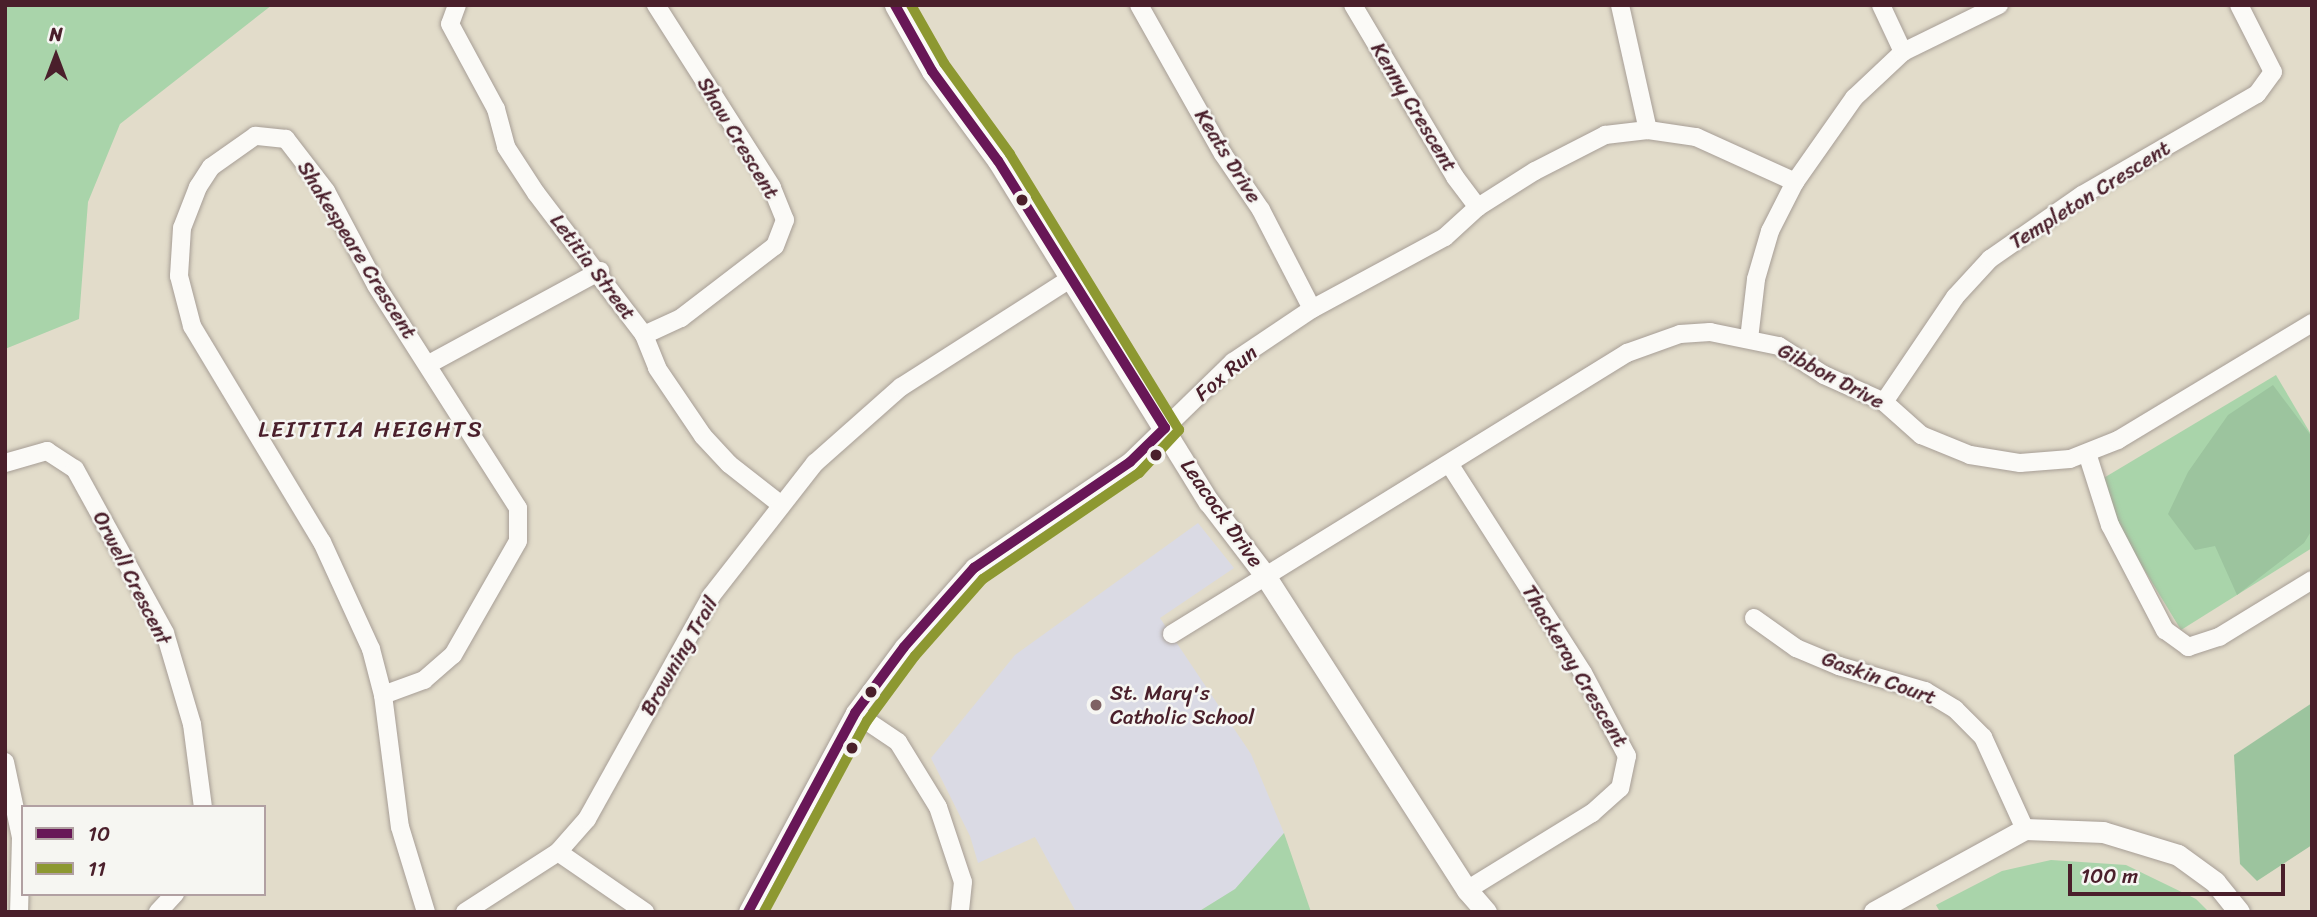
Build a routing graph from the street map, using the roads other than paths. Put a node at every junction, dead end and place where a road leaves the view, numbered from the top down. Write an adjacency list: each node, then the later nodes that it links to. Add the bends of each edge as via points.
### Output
1 (457, 5): 14 (street, Letitia Street, via 450,24 496,110 506,146 536,192)
2 (656, 5): 18 (street, Shaw Crescent, via 772,187 785,220 775,246 681,318)
3 (895, 5): 15 (street, Leacock Drive, via 932,71 998,161)
4 (1139, 5): 16 (street, Keats Drive, via 1223,153 1261,210)
5 (1353, 5): 13 (street, Kenny Crescent, via 1455,177)
6 (1620, 5): 11 (street)
7 (1881, 5): 10 (street)
8 (1999, 5): 10 (street)
9 (2239, 5): 21 (street, Templeton Crescent, via 2273,72 2257,94 2082,195 1990,259 1955,297)
10 (1903, 51): 12 (street, via 1854,98)
11 (1648, 130): 12 (street, Fox Run, via 1696,137); 13 (street, Fox Run, via 1605,135)
12 (1795, 182): 19 (street, via 1770,231 1756,279)
13 (1478, 207): 16 (street, Fox Run, via 1445,237)
14 (600, 271): 18 (street, Letitia Street); 20 (street)
15 (1070, 279): 22 (street, Leacock Drive); 26 (street, Browning Trail, via 901,387 815,463)
16 (1312, 309): 22 (street, Fox Run, via 1233,362)
17 (2312, 323): 23 (street, Gibbon Drive, via 2198,394)
18 (644, 335): 26 (street, Letitia Street, via 657,368 703,436 729,464)
19 (1749, 339): 21 (street, Gibbon Drive, via 1779,346 1824,375); 25 (street, Gibbon Drive, via 1710,332 1679,334 1627,352 1490,435)
20 (429, 364): 31 (street, Shakespeare Crescent, via 518,508 518,541 453,655 424,680); 31 (street, Shakespeare Crescent, via 376,285 326,191 285,139 255,136 211,167 182,228 179,276 192,326 322,542 371,649)
21 (1884, 402): 23 (street, Gibbon Drive, via 1921,435 1970,456 2020,463)
22 (1165, 428): 27 (street, Leacock Drive, via 1209,502); 32 (street, Fox Run, via 1129,462 974,568 904,647)
23 (2087, 453): 28 (street, via 2110,525 2165,630 2188,647 2218,637)
24 (5, 463): 34 (street, Orwell Crescent, via 47,451 75,469 165,633 192,724)
25 (1450, 465): 27 (street, Gibbon Drive); 37 (street, Thackeray Crescent, via 1583,673 1628,755 1620,788 1592,814)
26 (780, 504): 36 (street, Browning Trail, via 712,596 587,819)
27 (1264, 574): 30 (street, Gibbon Drive); 37 (street, Leacock Drive)
28 (2312, 580)
29 (1754, 618): 35 (street, Gaskin Court, via 1796,648 1925,691 1955,709 1983,737)
30 (1172, 634)
31 (383, 695): 41 (street, Shakespeare Crescent, via 400,827)
32 (855, 713): 44 (street, Fox Run); 45 (street, via 898,742 938,807 963,882)
33 (5, 762): 39 (street, via 21,837)
34 (203, 805)
35 (2025, 829): 47 (street); 48 (street, via 2103,832 2178,855 2215,882)
36 (558, 852): 42 (street, Browning Trail); 43 (street)
37 (1467, 890): 46 (street, Leacock Drive)
38 (173, 896): 40 (street)
39 (19, 912)
40 (158, 912)
41 (426, 912)
42 (466, 912)
43 (645, 912)
44 (748, 912)
45 (960, 912)
46 (1486, 912)
47 (1874, 912)
48 (2239, 912)

